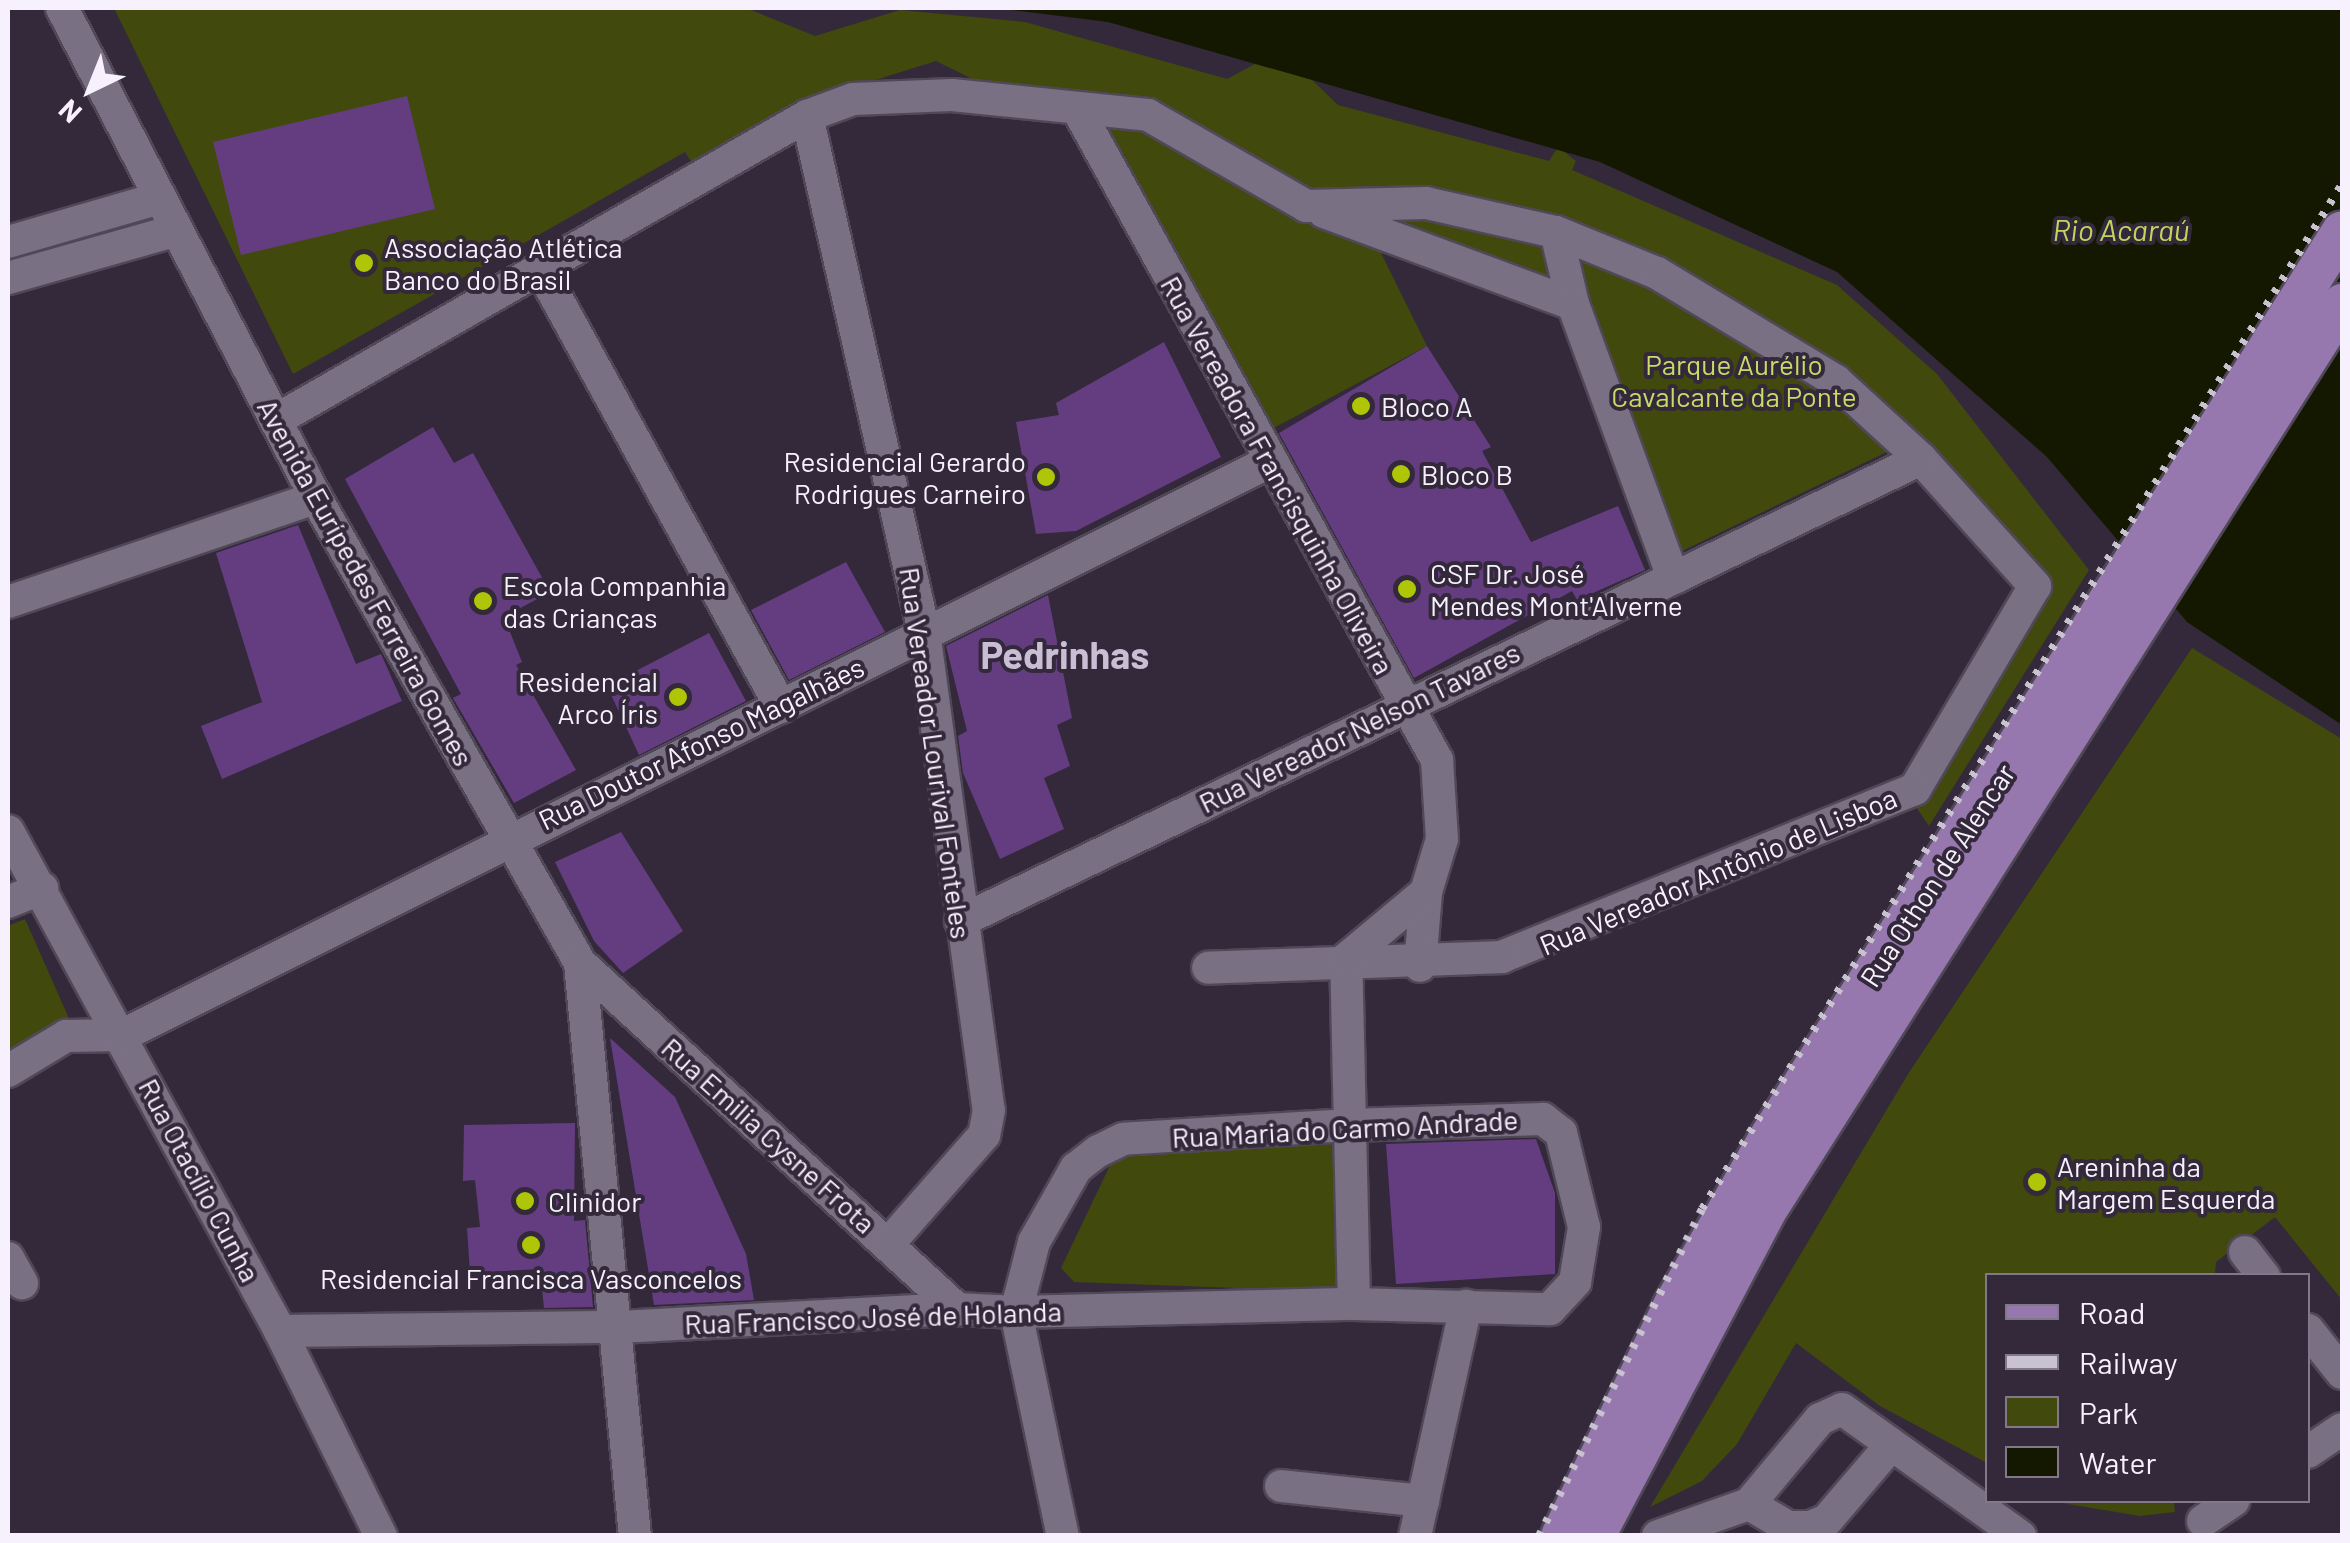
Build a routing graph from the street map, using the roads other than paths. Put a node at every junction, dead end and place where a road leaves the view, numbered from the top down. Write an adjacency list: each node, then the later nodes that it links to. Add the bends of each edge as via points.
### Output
1 (62, 8): 4 (street, Avenida Eurípedes Ferreira Gomes)
2 (1078, 110): 3 (street, via 913,92 854,99); 5 (street, via 1148,115); 16 (street, Rua Vereadora Francisquinha Oliveira)
3 (807, 116): 10 (street); 20 (street, Rua Vereador Lourival Fonteles)
4 (156, 199): 6 (street, Avenida Eurípedes Ferreira Gomes); 9 (street)
5 (1306, 206): 8 (street, via 1426,204); 12 (street)
6 (174, 230): 11 (street); 14 (street, Avenida Eurípedes Ferreira Gomes)
7 (2342, 231): 21 (main road, Rua Othon de Alencar)
8 (1556, 232): 12 (street); 15 (street, via 1657,273 1836,380)
9 (8, 242)
10 (540, 268): 14 (street); 23 (street)
11 (8, 276)
12 (1573, 304): 18 (street)
13 (2342, 304): 21 (main road, Rua Othon de Alencar)
14 (276, 420): 17 (street, Avenida Eurípedes Ferreira Gomes)
15 (1921, 459): 18 (street, Rua Vereador Nelson Tavares); 32 (street, Rua Vereador Antônio de Lisboa, via 2035,586 1915,790 1541,946)
16 (1269, 462): 20 (street, Rua Doutor Afonso Magalhães); 22 (street, Rua Vereadora Francisquinha Oliveira)
17 (316, 498): 19 (street); 25 (street, Avenida Eurípedes Ferreira Gomes)
18 (1673, 578): 22 (street, Rua Vereador Nelson Tavares)
19 (8, 602)
20 (924, 632): 23 (street, Rua Doutor Afonso Magalhães); 29 (street, Rua Vereador Lourival Fonteles)
21 (2087, 677): 58 (main road, Rua Othon de Alencar, via 1720,1221); 59 (main road, Rua Othon de Alencar, via 1765,1213)
22 (1405, 703): 27 (street, Rua Vereadora Francisquinha Oliveira, via 1438,760 1446,800); 29 (street, Rua Vereador Nelson Tavares)
23 (781, 707): 25 (street, Rua Doutor Afonso Magalhães)
24 (8, 832): 26 (street, Rua Otacílio Cunha)
25 (509, 837): 31 (street, Avenida Eurípedes Ferreira Gomes); 34 (street, Rua Doutor Afonso Magalhães)
26 (42, 888): 28 (street); 34 (street, Rua Otacílio Cunha)
27 (1426, 892): 30 (street); 32 (street, Rua Vereadora Francisquinha Oliveira)
28 (8, 902)
29 (961, 921): 37 (street, Rua Vereador Lourival Fonteles, via 989,1110 984,1134)
30 (1346, 959): 32 (street, Rua Vereador Antônio de Lisboa); 33 (street, Rua Vereador Antônio de Lisboa); 36 (street)
31 (580, 963): 37 (street, Rua Emilia Cysne Frota); 42 (street)
32 (1420, 966)
33 (1208, 968)
34 (123, 1035): 35 (street, via 66,1036); 43 (street, Rua Otacílio Cunha)
35 (8, 1071)
36 (1349, 1125): 38 (street); 39 (street, Rua Maria do Carmo Andrade, via 1542,1119 1561,1133 1584,1227 1576,1282 1550,1309); 41 (street, Rua Maria do Carmo Andrade, via 1123,1139 1098,1151 1076,1168 1034,1242)
37 (889, 1244): 40 (street, Rua Emilia Cysne Frota)
38 (1354, 1304): 39 (street, Rua Francisco José de Holanda); 41 (street, Rua Francisco José de Holanda)
39 (1466, 1306): 50 (street)
40 (957, 1309): 41 (street, Rua Francisco José de Holanda); 42 (street, Rua Francisco José de Holanda)
41 (1016, 1312): 56 (street)
42 (620, 1327): 43 (street, Rua Francisco José de Holanda); 55 (street)
43 (280, 1331): 54 (street, Rua Otacílio Cunha)
44 (2310, 1333): 45 (street)
45 (2342, 1373)
46 (2342, 1429): 48 (street)
47 (1891, 1445): 52 (street, via 1827,1520 1810,1528 1788,1526); 52 (street, via 1842,1408 1820,1419); 61 (street)
48 (2310, 1451)
49 (1281, 1486): 50 (street)
50 (1423, 1501): 57 (street)
51 (2229, 1503): 53 (street)
52 (1749, 1504): 60 (street)
53 (2203, 1519)
54 (380, 1536)
55 (635, 1536)
56 (1063, 1536)
57 (1415, 1536)
58 (1561, 1536)
59 (1595, 1536)
60 (1658, 1536)
61 (2020, 1536)

